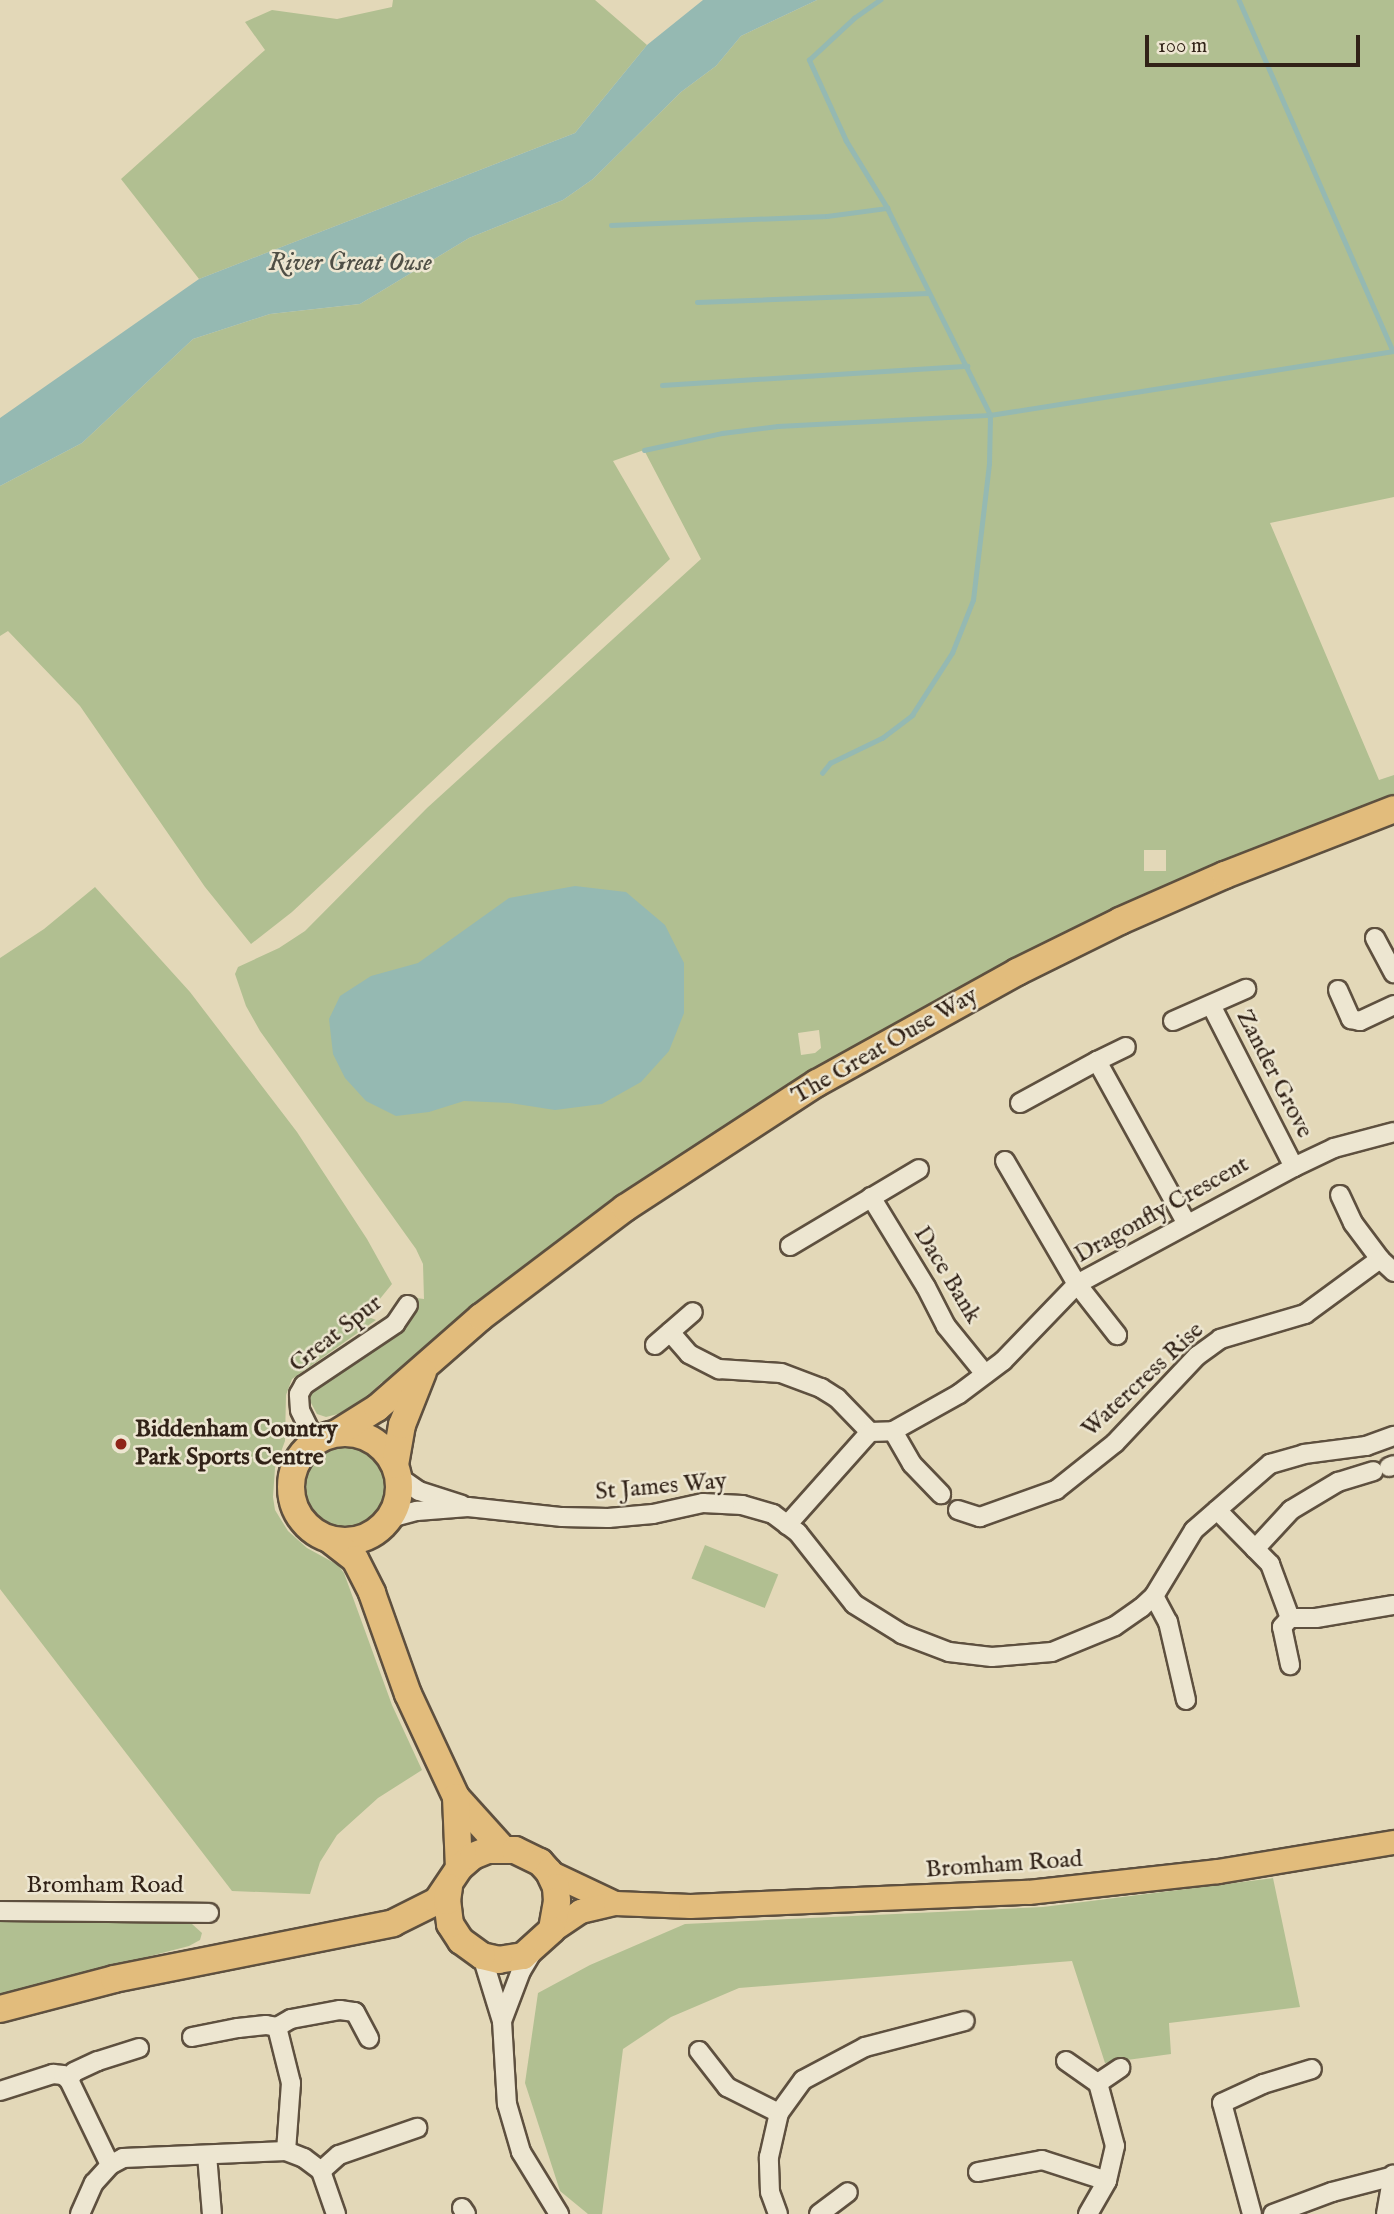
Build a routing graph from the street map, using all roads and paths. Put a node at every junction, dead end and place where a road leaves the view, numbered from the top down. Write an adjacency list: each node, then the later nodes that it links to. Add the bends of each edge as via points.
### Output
1 (1394, 809): 28 (highway, The Great Ouse Way, via 1120,921 916,1026 742,1130 625,1208 481,1317)
2 (1375, 938): 3 (street)
3 (1394, 973)
4 (1246, 989): 6 (street)
5 (1338, 990): 7 (street, via 1351,1019 1360,1021)
6 (1211, 1005): 8 (street); 14 (street, Zander Grove)
7 (1394, 1005)
8 (1172, 1021)
9 (1126, 1047): 10 (street)
10 (1097, 1061): 11 (street); 18 (street)
11 (1020, 1104)
12 (1394, 1132): 14 (street, Dragonfly Crescent, via 1335,1148)
13 (1006, 1161): 22 (street)
14 (1294, 1167): 18 (street, Dragonfly Crescent)
15 (919, 1169): 17 (street)
16 (1340, 1195): 20 (street, via 1353,1223)
17 (871, 1197): 19 (street); 29 (street, Dace Bank, via 946,1326)
18 (1187, 1224): 22 (street, Dragonfly Crescent)
19 (790, 1246)
20 (1380, 1259): 21 (street); 38 (street, Watercress Rise, via 1305,1314 1220,1339 1197,1356 1115,1443 1056,1490 980,1517)
21 (1394, 1272)
22 (1077, 1284): 26 (street); 29 (street, Dragonfly Crescent)
23 (408, 1305): 33 (street, Great Spur, via 395,1324 304,1385 299,1394 300,1410)
24 (693, 1312): 25 (street)
25 (670, 1332): 27 (street); 31 (street, via 689,1354 719,1369 781,1373 821,1388)
26 (1117, 1335)
27 (655, 1345)
28 (425, 1367): 33 (highway, The Great Ouse Way, via 377,1408); 35 (highway, The Great Ouse Way, via 402,1425)
29 (985, 1374): 30 (street, Dragonfly Crescent, via 959,1394)
30 (893, 1430): 31 (street, Dragonfly Crescent); 36 (street, via 912,1464)
31 (870, 1432): 41 (street)
32 (1394, 1436): 39 (street, St James Way, via 1366,1446 1304,1454 1270,1464)
33 (326, 1437): 35 (highway, via 360,1434 371,1439 389,1454); 42 (highway, via 298,1459 291,1494 300,1517)
34 (1385, 1468): 43 (street, via 1338,1482 1291,1510)
35 (397, 1471): 37 (street, via 419,1490); 40 (highway, via 398,1498)
36 (941, 1494)
37 (468, 1507): 40 (street, via 417,1511); 41 (street, St James Way, via 608,1518 703,1503 742,1505 773,1514)
38 (958, 1510)
39 (1217, 1510): 43 (street); 45 (street, St James Way, via 1195,1530)
40 (385, 1522): 42 (highway, via 362,1538); 44 (highway)
41 (787, 1525): 45 (street, St James Way, via 854,1604 902,1634 949,1652 992,1657 1052,1652 1115,1626)
42 (329, 1539): 44 (highway, via 355,1559)
43 (1255, 1549): 47 (street, via 1270,1564)
44 (372, 1593): 50 (highway, via 408,1694)
45 (1154, 1596): 49 (street, via 1168,1622)
46 (1394, 1605): 47 (street)
47 (1290, 1618): 48 (street, via 1282,1627)
48 (1290, 1665)
49 (1186, 1700)
50 (456, 1797): 52 (highway); 54 (highway)
51 (1394, 1842): 55 (main road, Bromham Road, via 1218,1871 1028,1892 690,1906)
52 (503, 1849): 53 (highway, via 527,1854); 54 (highway, via 473,1856)
53 (549, 1872): 55 (main road, Bromham Road); 59 (highway, via 557,1901)
54 (454, 1877): 58 (highway, via 437,1901); 60 (highway, via 447,1901 450,1924)
55 (615, 1903): 59 (main road, Bromham Road, via 580,1911)
56 (0, 1911): 57 (street, Bromham Road)
57 (209, 1913)
58 (393, 1923): 60 (highway, via 422,1928); 61 (highway, via 138,1973)
59 (543, 1939): 60 (highway, via 512,1959); 62 (street, via 521,1971)
60 (471, 1949): 62 (street)
61 (0, 2009)
62 (502, 2021): 88 (street, via 507,2104 517,2140)
63 (965, 2021): 75 (street, via 865,2047 803,2080)
64 (277, 2027): 65 (street); 66 (street, via 291,2019 340,2010 355,2012); 77 (street, via 291,2083)
65 (192, 2037)
66 (369, 2038)
67 (139, 2048): 72 (street, via 98,2061 74,2072)
68 (699, 2051): 75 (street, via 727,2087)
69 (1066, 2061): 73 (street)
70 (1120, 2068): 73 (street)
71 (1312, 2069): 92 (street, via 1222,2103)
72 (69, 2080): 74 (street, via 53,2074); 79 (street)
73 (1098, 2083): 83 (street, via 1115,2146)
74 (0, 2091)
75 (779, 2113): 89 (street, via 769,2157)
76 (417, 2128): 80 (street, via 339,2155)
77 (286, 2151): 78 (street); 80 (street)
78 (208, 2155): 79 (street, via 123,2158); 86 (street)
79 (110, 2165): 85 (street, via 94,2183)
80 (321, 2171): 87 (street)
81 (978, 2172): 83 (street, via 1042,2160)
82 (1394, 2176): 93 (street); 94 (street)
83 (1107, 2181): 91 (street)
84 (848, 2192): 90 (street)
85 (80, 2214)
86 (212, 2214)
87 (336, 2214)
88 (559, 2214)
89 (778, 2214)
90 (819, 2214)
91 (1088, 2214)
92 (1252, 2214)
93 (1273, 2214)
94 (1386, 2214)

